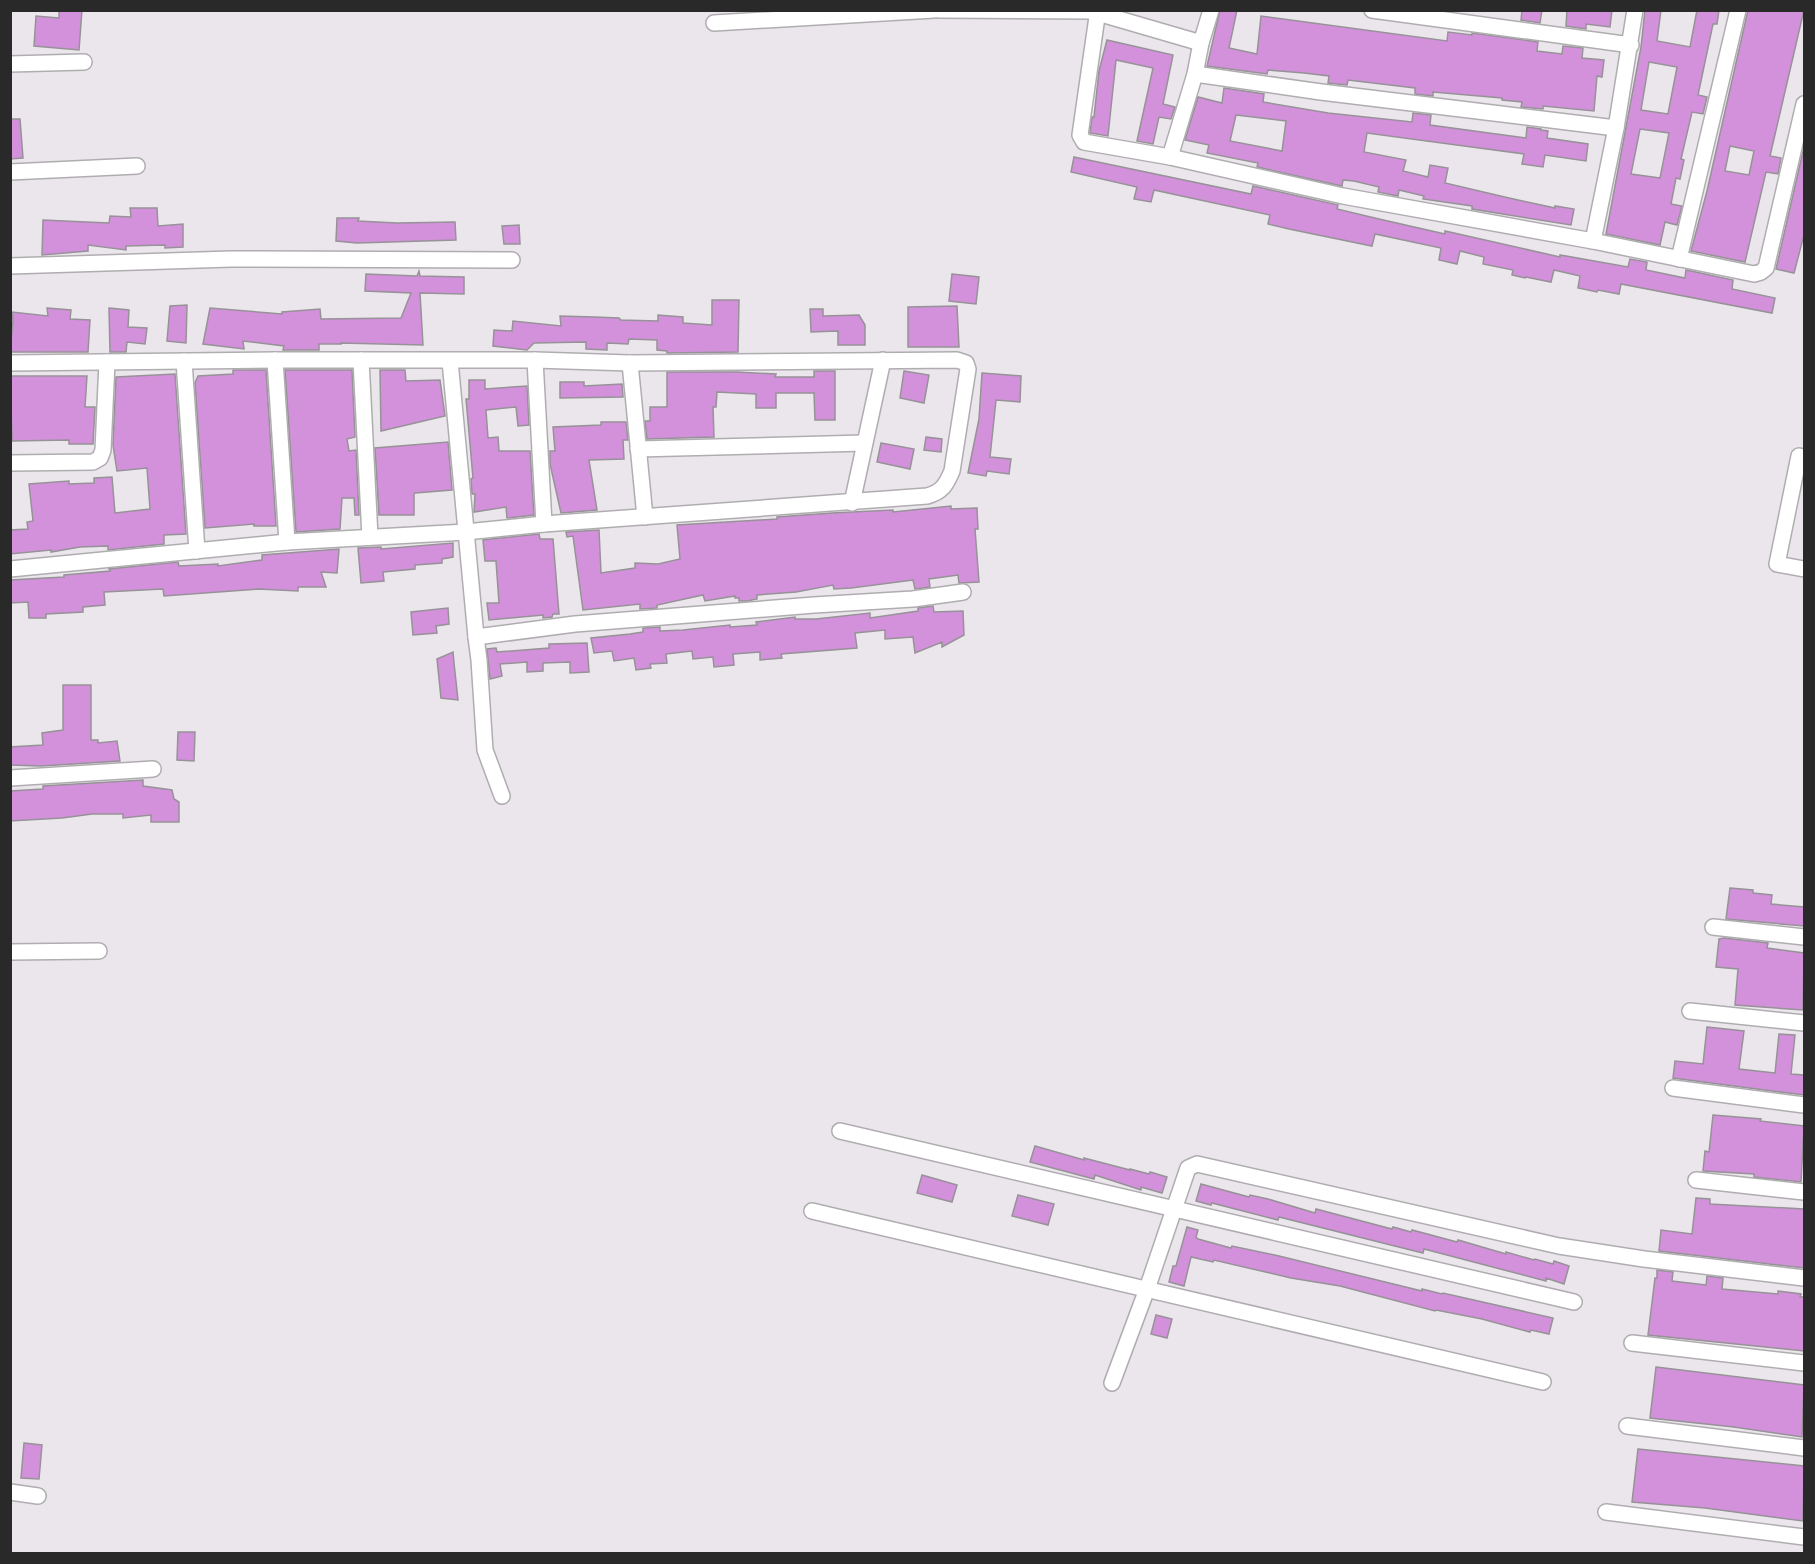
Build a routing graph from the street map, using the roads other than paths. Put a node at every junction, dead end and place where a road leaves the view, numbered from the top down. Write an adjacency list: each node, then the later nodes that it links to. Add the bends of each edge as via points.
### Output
1 (934, 10): 9 (street)
2 (938, 10): 7 (street)
3 (1211, 10): 10 (street)
4 (1372, 10): 11 (street)
5 (1635, 10): 11 (street)
6 (1738, 10): 21 (street)
7 (1077, 11): 8 (street)
8 (1095, 11): 10 (street); 17 (street, via 1081,139)
9 (714, 23)
10 (1201, 43): 14 (street)
11 (1631, 45): 16 (street)
12 (84, 62): 13 (street)
13 (10, 64)
14 (1195, 74): 16 (street); 17 (street)
15 (1804, 104): 21 (street, via 1766,268 1754,274)
16 (1616, 128): 20 (street)
17 (1170, 157): 20 (street, via 1343,196)
18 (137, 166): 19 (street)
19 (10, 172)
20 (1593, 242): 21 (street)
21 (1679, 259)
22 (512, 260): 23 (street, via 231,260)
23 (10, 266)
24 (275, 360): 25 (street); 28 (street); 42 (street)
25 (361, 360): 29 (street); 41 (street)
26 (535, 360): 29 (street); 32 (street); 39 (street)
27 (883, 360): 32 (street); 33 (street); 37 (street, via 966,363 952,471 940,493)
28 (184, 361): 30 (street); 43 (street)
29 (450, 361): 40 (street)
30 (107, 362): 31 (street); 36 (street, via 100,458 93,462)
31 (10, 363)
32 (630, 363): 34 (street)
33 (864, 443): 34 (street); 37 (street)
34 (638, 449): 38 (street)
35 (1804, 457): 45 (street, via 1799,456 1777,564)
36 (10, 463)
37 (852, 503): 38 (street)
38 (645, 517): 39 (street)
39 (544, 524): 40 (street)
40 (466, 532): 41 (street); 47 (street)
41 (370, 537): 42 (street)
42 (287, 543): 43 (street)
43 (197, 550): 44 (street)
44 (10, 569)
45 (1804, 569)
46 (963, 592): 47 (street, via 575,624)
47 (476, 638): 50 (street, via 485,750)
48 (153, 769): 49 (street)
49 (10, 778)
50 (502, 796)
51 (1713, 927): 52 (street)
52 (1804, 937)
53 (99, 951): 54 (street)
54 (10, 952)
55 (1690, 1011): 56 (street)
56 (1804, 1023)
57 (1673, 1088): 58 (street)
58 (1804, 1105)
59 (840, 1131): 62 (street)
60 (1696, 1180): 61 (street)
61 (1804, 1192)
62 (1174, 1210): 64 (street, via 1188,1168 1197,1164 1559,1246); 65 (street); 66 (street)
63 (813, 1211): 65 (street)
64 (1804, 1278)
65 (1147, 1289): 69 (street); 70 (street)
66 (1574, 1302)
67 (1632, 1343): 68 (street)
68 (1804, 1363)
69 (1543, 1382)
70 (1112, 1383)
71 (1626, 1426): 72 (street)
72 (1804, 1448)
73 (10, 1492): 74 (street)
74 (38, 1496)
75 (1606, 1512): 76 (street)
76 (1804, 1537)

